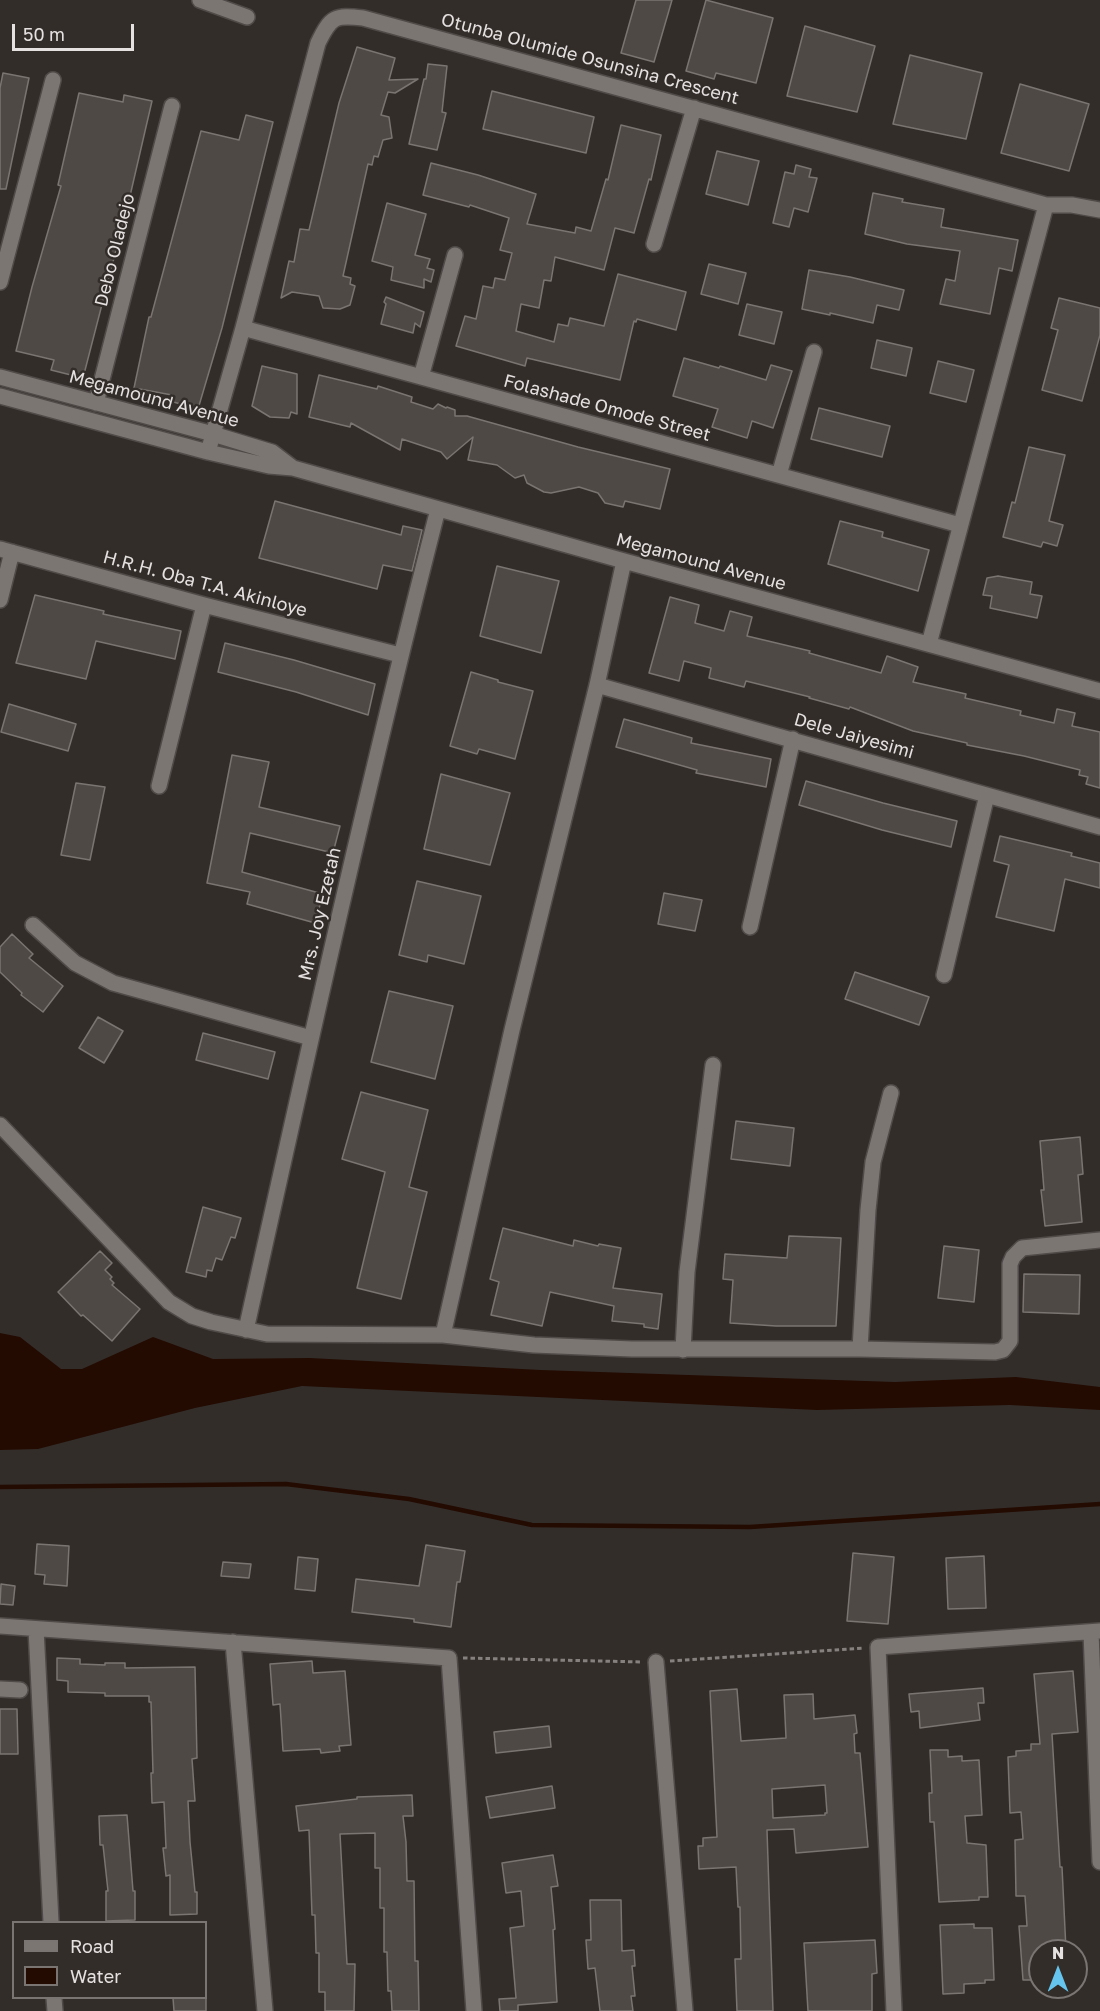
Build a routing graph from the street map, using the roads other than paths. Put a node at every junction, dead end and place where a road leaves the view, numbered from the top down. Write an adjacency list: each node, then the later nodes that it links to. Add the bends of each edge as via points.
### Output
1 (200, 0): 2 (street)
2 (247, 17)
3 (53, 80): 10 (street)
4 (172, 106): 16 (street, Debo Oladejo)
5 (694, 108): 6 (street, Otunba Olumide Osunsina Crescent); 8 (street); 11 (street, Otunba Olumide Osunsina Crescent, via 341,15 326,25 318,43)
6 (1046, 205): 7 (street, Otunba Olumide Osunsina Crescent); 22 (street)
7 (1100, 210)
8 (654, 244)
9 (455, 255): 13 (street)
10 (0, 282)
11 (243, 328): 13 (street, Folashade Omode Street); 17 (street, Otunba Olumide Osunsina Crescent)
12 (814, 352): 20 (street)
13 (421, 376): 20 (street, Folashade Omode Street)
14 (0, 377): 16 (street, Megamound Avenue)
15 (0, 396): 18 (street, Megamound Avenue)
16 (96, 403): 17 (street, Megamound Avenue)
17 (213, 434): 18 (street, Otunba Olumide Osunsina Crescent); 19 (street, Megamound Avenue, via 272,452)
18 (208, 452): 19 (street, Megamound Avenue)
19 (293, 468): 21 (street, Megamound Avenue)
20 (780, 475): 22 (street, Folashade Omode Street)
21 (438, 509): 24 (street, Megamound Avenue); 28 (street, Mrs. Joy Ezetah)
22 (960, 525): 27 (street)
23 (6, 550): 25 (street); 26 (street, H.R.H. Oba T.A. Akinloye)
24 (624, 561): 27 (street, Megamound Avenue); 29 (street)
25 (0, 600)
26 (204, 605): 28 (street, H.R.H. Oba T.A. Akinloye); 32 (street)
27 (928, 644): 30 (street, Megamound Avenue)
28 (400, 655): 38 (street, Mrs. Joy Ezetah)
29 (597, 685): 31 (street, Dele Jaiyesimi); 44 (street, via 512,1030)
30 (1100, 691)
31 (793, 739): 33 (street, Dele Jaiyesimi); 36 (street)
32 (159, 786)
33 (987, 795): 34 (street, Dele Jaiyesimi); 37 (street)
34 (1100, 827)
35 (33, 925): 38 (street, via 75,963 113,982)
36 (750, 927)
37 (944, 975)
38 (311, 1038): 43 (street, Mrs. Joy Ezetah)
39 (713, 1065): 46 (street, via 687,1272)
40 (891, 1093): 45 (street, via 873,1162)
41 (0, 1125): 43 (street, via 169,1302 202,1319)
42 (1100, 1240): 45 (street, via 1017,1251 1010,1264 1010,1341 1003,1350)
43 (246, 1330): 44 (street, via 267,1334)
44 (443, 1335): 46 (street, via 534,1345)
45 (860, 1349): 46 (street)
46 (683, 1350)
47 (0, 1626): 48 (street)
48 (36, 1629): 50 (street); 55 (street)
49 (1095, 1631): 54 (street); 59 (street, via 878,1647)
50 (234, 1642): 56 (street); 57 (street, via 449,1658)
51 (656, 1662): 58 (street)
52 (0, 1689): 53 (street)
53 (20, 1690)
54 (1100, 1862)
55 (51, 1921)
56 (265, 2011)
57 (474, 2011)
58 (685, 2011)
59 (894, 2011)

